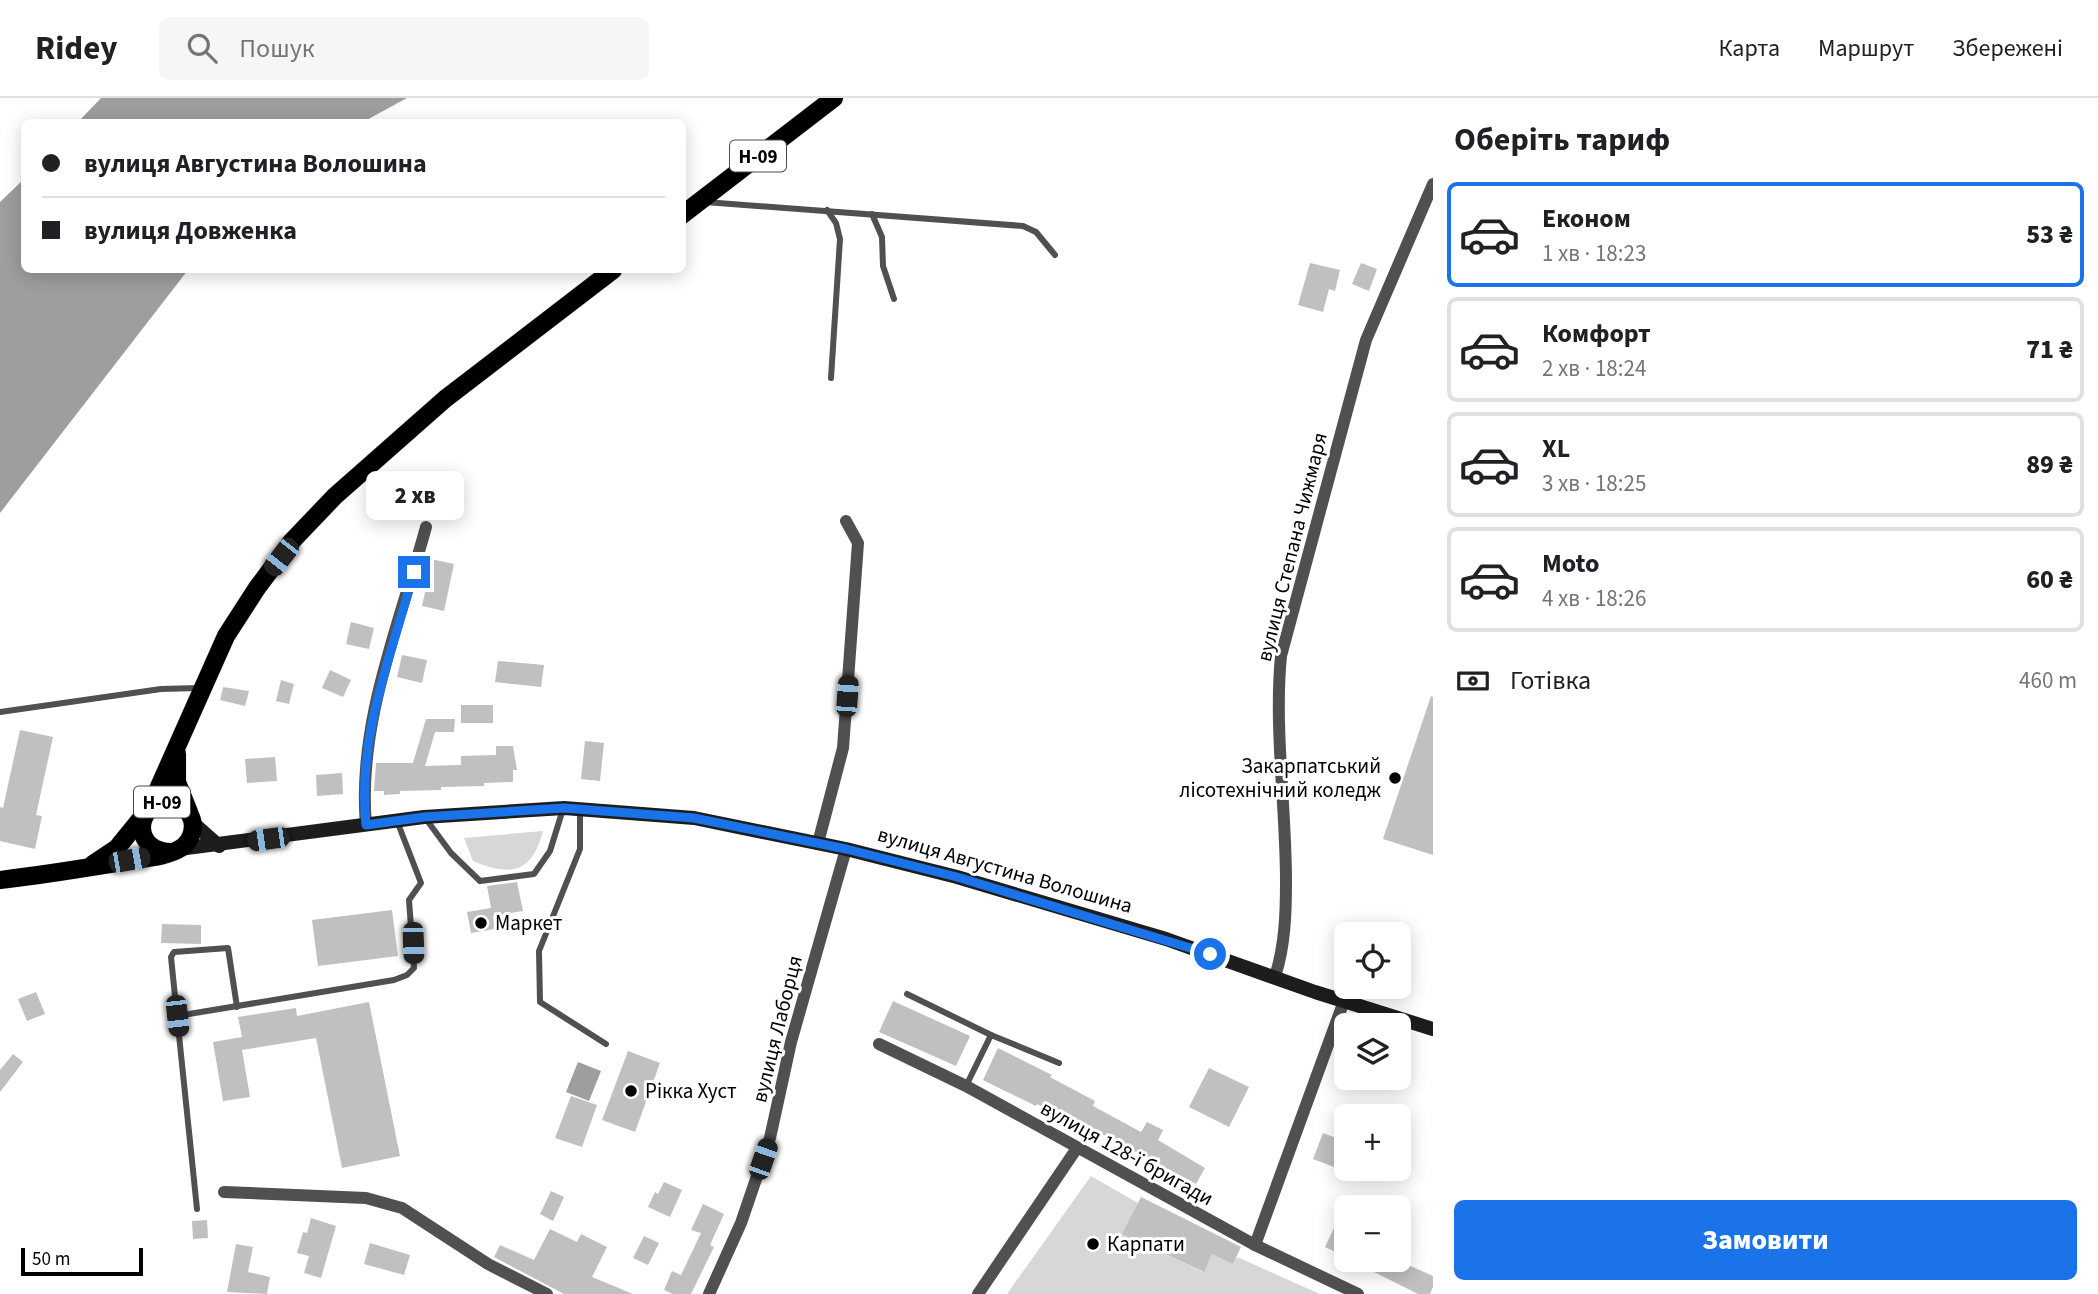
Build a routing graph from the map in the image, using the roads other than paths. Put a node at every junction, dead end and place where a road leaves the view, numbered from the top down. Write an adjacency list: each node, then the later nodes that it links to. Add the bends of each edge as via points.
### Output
1 (834, 98): 3 (main road, Н-09)
2 (1432, 190): 29 (street, вулиця Степана Чижмаря, via 1366,340 1280,656 1286,901 1283,953)
3 (700, 201): 4 (lane); 5 (main road, Н-09)
4 (827, 210): 6 (lane); 10 (lane, via 840,239)
5 (686, 212)
6 (872, 214): 7 (lane, via 1023,226 1036,232); 9 (lane, via 883,237 883,266)
7 (1055, 255)
8 (609, 273): 13 (main road, Н-09, via 445,399 335,496 292,541 257,588 226,636)
9 (894, 299)
10 (831, 377)
11 (846, 521): 23 (street, via 858,543 843,748)
12 (426, 527): 22 (street, via 369,730 363,794)
13 (202, 688): 14 (lane, via 161,689); 15 (main road, Н-09)
14 (0, 712)
15 (178, 743): 18 (main road, Н-09); 20 (main road, Н-09, via 177,782)
16 (564, 808): 17 (main road, вулиця Августина Волошина); 19 (main road, вулиця Августина Волошина); 19 (lane, via 550,851 534,874 480,881)
17 (580, 809): 23 (main road, вулиця Августина Волошина, via 694,818); 36 (lane, via 580,849 539,951 540,1002)
18 (147, 811): 20 (main road, Н-09, via 158,803 177,803); 26 (main road, Н-09, via 142,831 145,838 156,850); 27 (main road, вулиця Августина Волошина / Н-09, via 117,848)
19 (424, 817): 21 (main road, вулиця Августина Волошина)
20 (191, 819): 24 (main road); 26 (main road, Н-09, via 190,838)
21 (397, 821): 22 (main road, вулиця Августина Волошина); 32 (lane, via 421,883 409,900 414,968 394,980)
22 (366, 825): 24 (main road, вулиця Августина Волошина)
23 (818, 843): 25 (main road, вулиця Августина Волошина)
24 (219, 846): 26 (main road, вулиця Августина Волошина)
25 (846, 849): 29 (main road, вулиця Августина Волошина, via 981,884); 45 (street, вулиця Лаборця, via 791,1042 770,1138 741,1223)
26 (176, 850): 27 (main road, вулиця Августина Волошина / Н-09)
27 (88, 868): 28 (main road, вулиця Августина Волошина / Н-09)
28 (0, 880)
29 (1275, 976): 31 (main road, вулиця Августина Волошина)
30 (907, 994): 35 (lane)
31 (1344, 1001): 34 (main road, вулиця Августина Волошина); 43 (street)
32 (237, 1007): 33 (lane); 33 (lane, via 228,948 174,952)
33 (177, 1016): 42 (lane)
34 (1433, 1029)
35 (991, 1035): 38 (lane); 39 (lane)
36 (606, 1044)
37 (879, 1044): 39 (street, вулиця 128-ї бригади)
38 (1059, 1063)
39 (966, 1086): 40 (street, вулиця 128-ї бригади)
40 (1077, 1148): 43 (street, вулиця 128-ї бригади); 46 (street)
41 (224, 1192): 44 (street, via 366,1198 402,1208 488,1264)
42 (197, 1209)
43 (1255, 1245): 47 (street, вулиця 128-ї бригади)
44 (547, 1294)
45 (709, 1294)
46 (978, 1294)
47 (1358, 1294)

